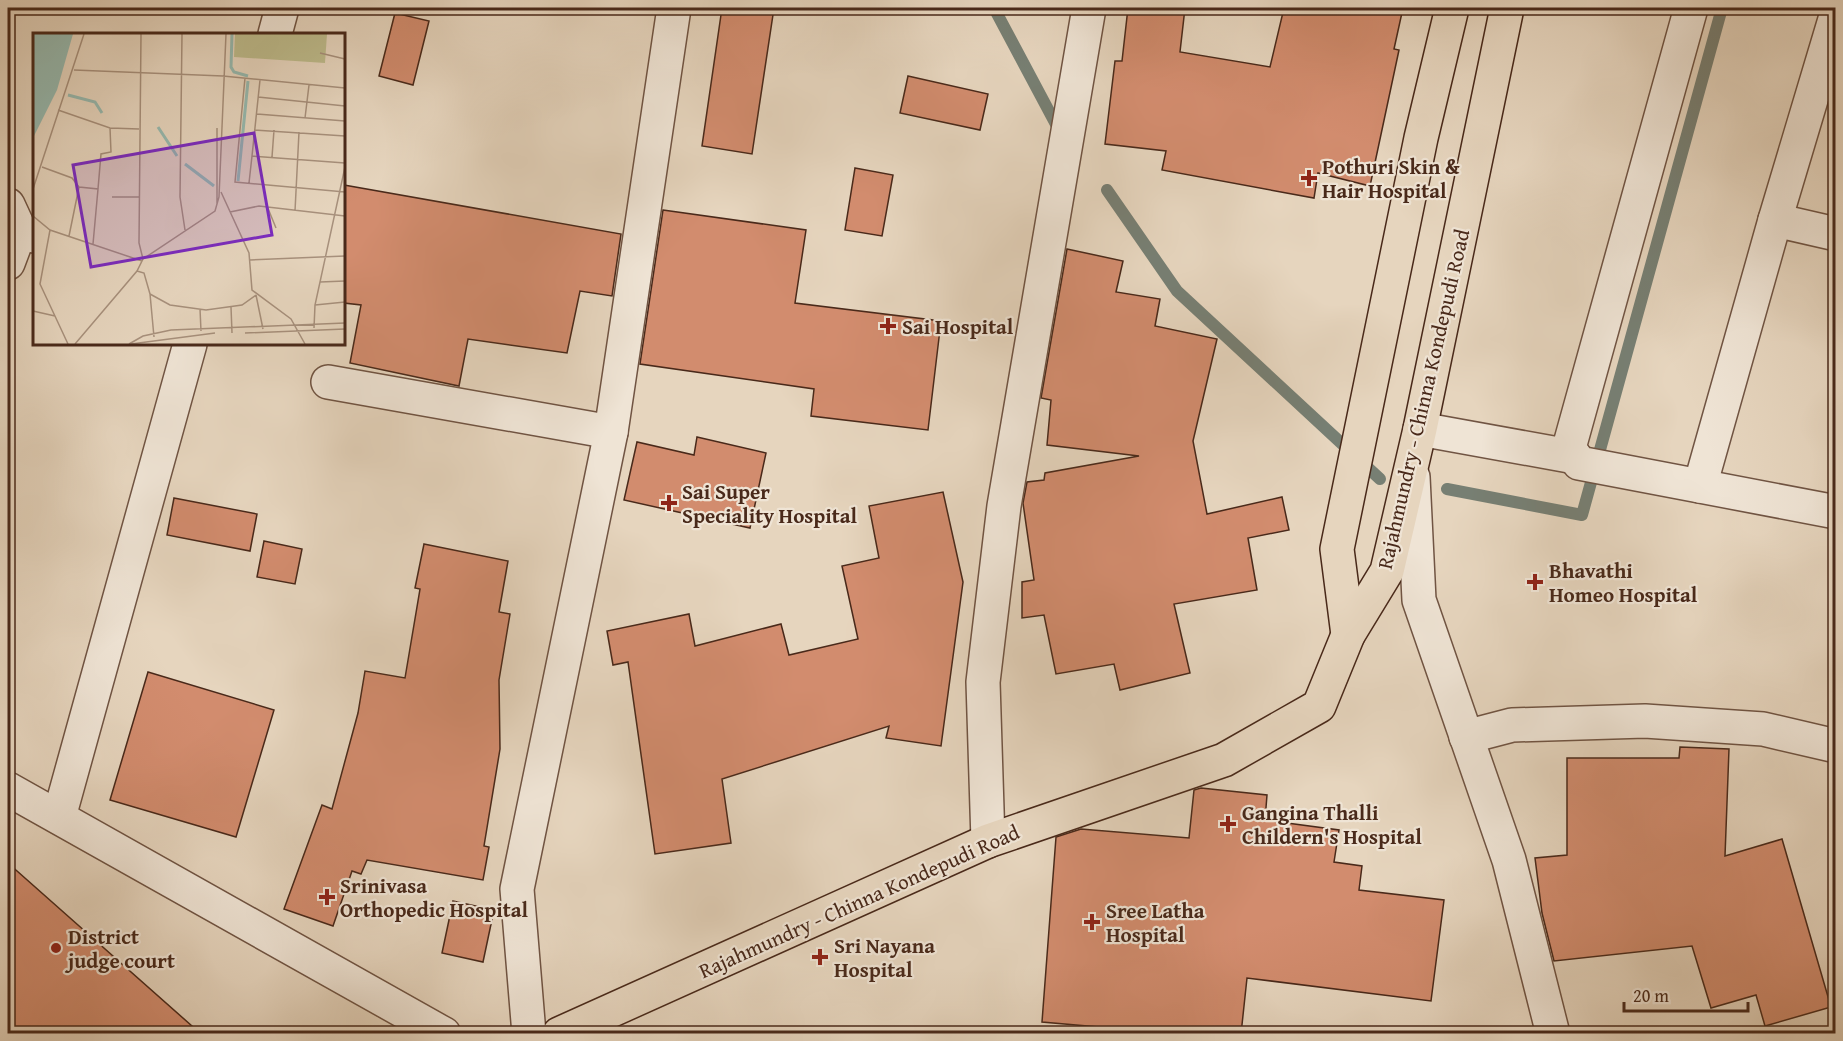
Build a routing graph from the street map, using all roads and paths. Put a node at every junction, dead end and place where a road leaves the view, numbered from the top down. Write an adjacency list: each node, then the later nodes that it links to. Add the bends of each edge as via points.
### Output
1 (282, 8): 8 (street)
2 (674, 8): 16 (street)
3 (1089, 8): 26 (street, via 1004,506 983,682)
4 (1452, 8): 21 (main road, via 1421,138 1337,549)
5 (1507, 8): 15 (main road, Rajahmundry - Chinna Kondepudi Road)
6 (1691, 8): 17 (street, via 1573,428 1569,448)
7 (1836, 16): 9 (street)
8 (274, 33)
9 (1775, 220): 11 (street); 19 (street)
10 (21, 224): 12 (street)
11 (1836, 234)
12 (8, 263)
13 (190, 345): 25 (street)
14 (328, 382): 16 (street)
15 (1420, 429): 17 (street); 18 (main road, Rajahmundry - Chinna Kondepudi Road)
16 (611, 432): 28 (street, via 517,888)
17 (1575, 457): 19 (street, via 1579,463)
18 (1412, 465): 21 (main road, Rajahmundry - Chinna Kondepudi Road, via 1387,571); 22 (street, via 1419,600)
19 (1700, 486): 20 (street)
20 (1836, 512)
21 (1348, 635): 26 (main road, Rajahmundry - Chinna Kondepudi Road, via 1319,706 1281,728 1224,760)
22 (1466, 737): 23 (street, via 1512,725 1645,721 1763,729); 30 (street, via 1509,860)
23 (1836, 746)
24 (8, 789): 25 (street)
25 (59, 817): 27 (street)
26 (988, 841): 29 (main road, Rajahmundry - Chinna Kondepudi Road)
27 (444, 1034)
28 (529, 1034)
29 (559, 1034)
30 (1553, 1034)

